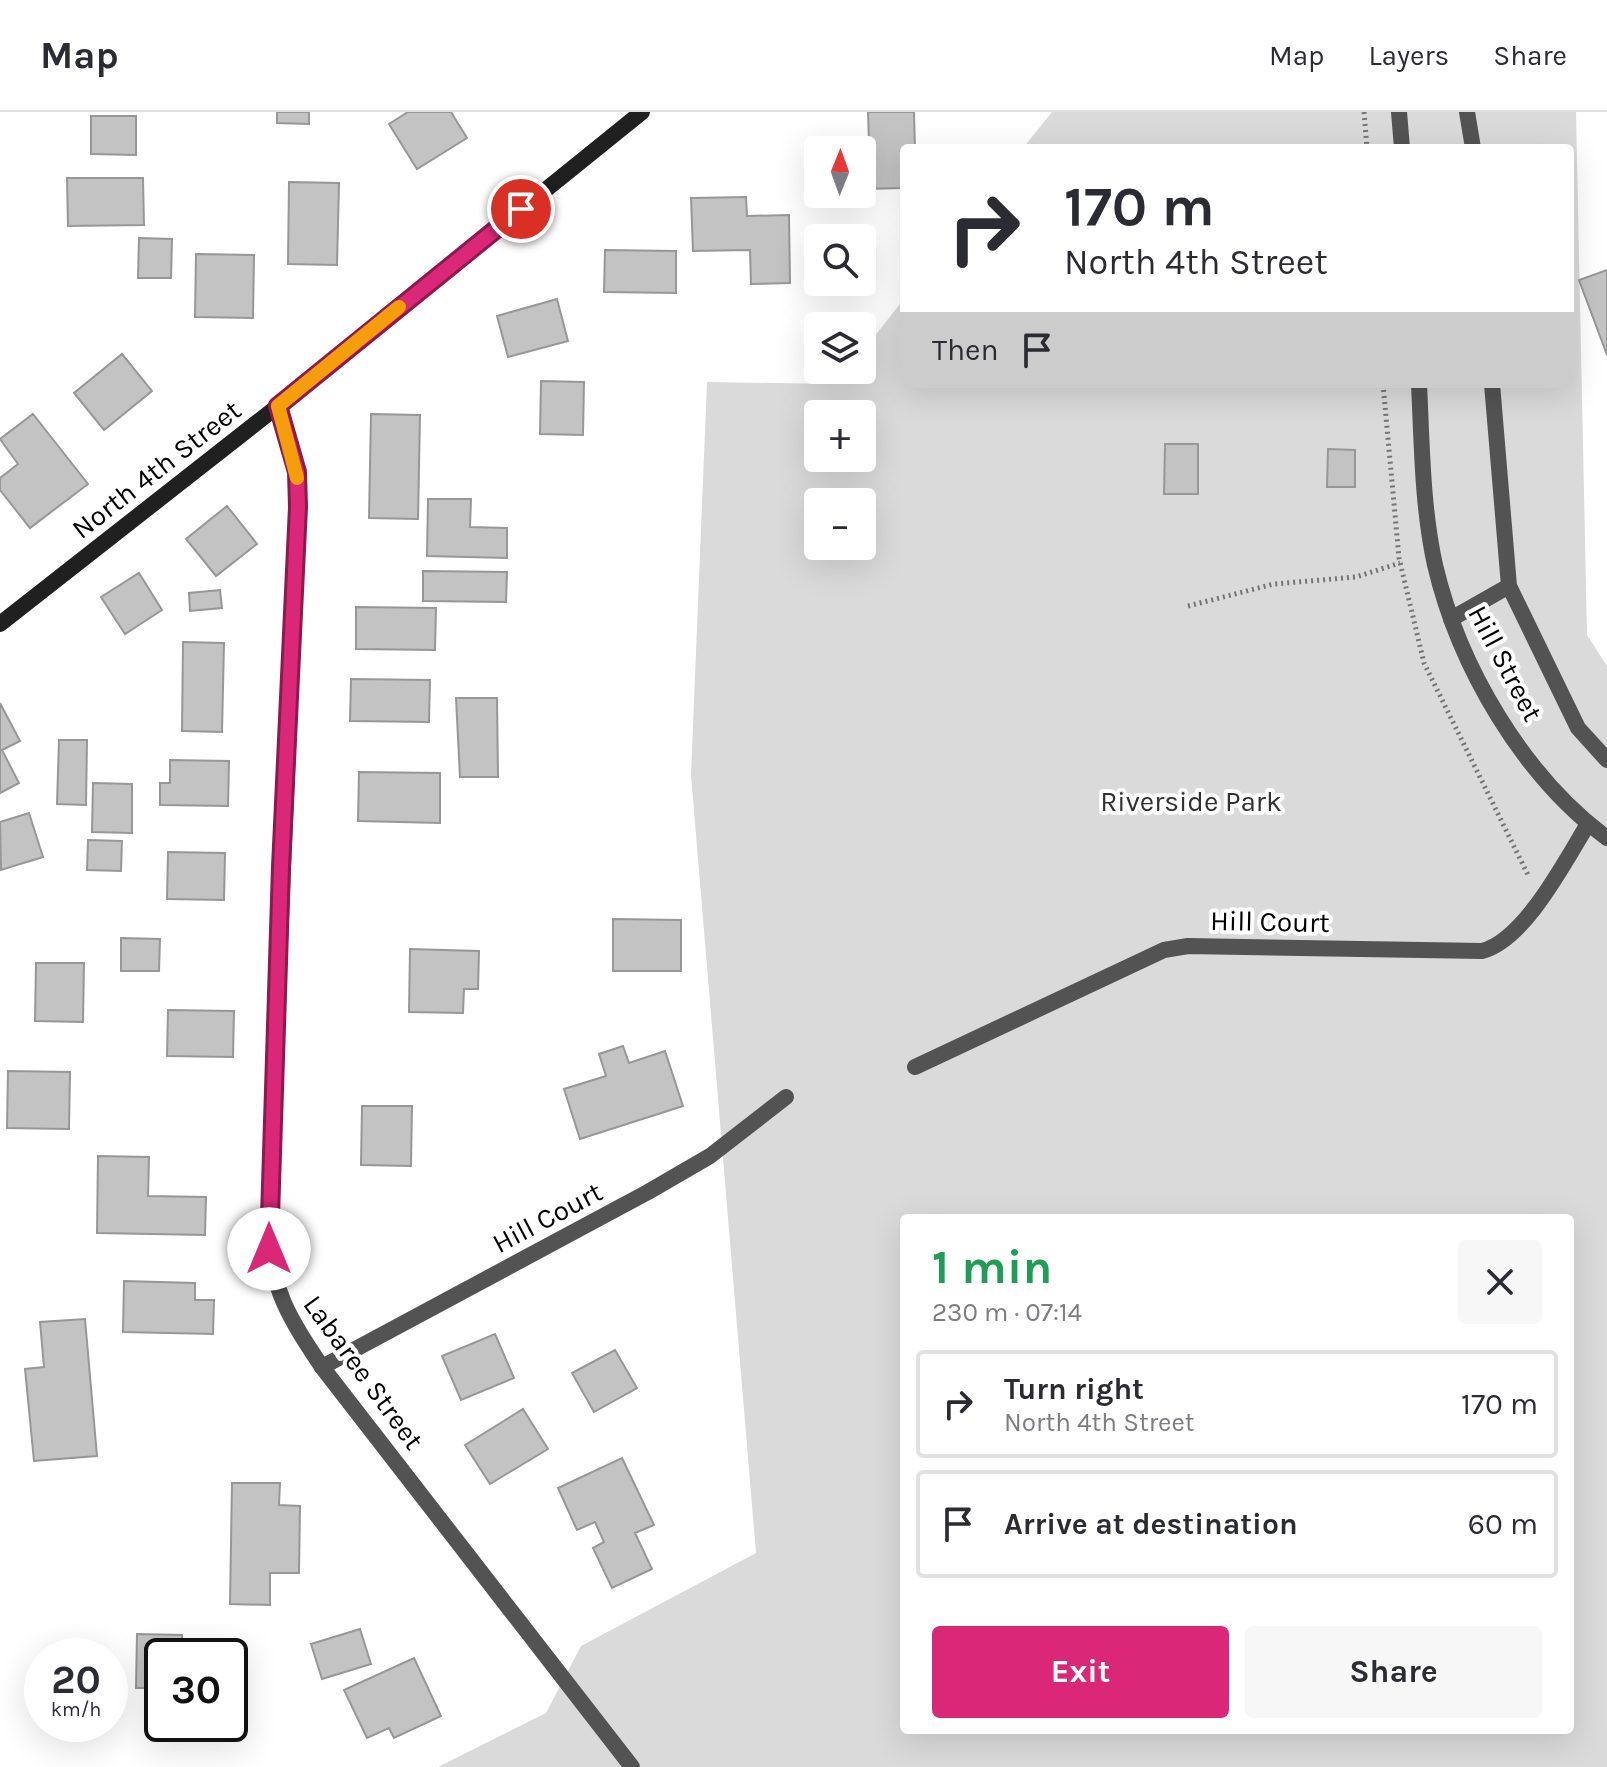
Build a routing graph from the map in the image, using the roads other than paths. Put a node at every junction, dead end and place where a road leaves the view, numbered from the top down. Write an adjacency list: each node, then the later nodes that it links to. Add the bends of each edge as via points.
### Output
1 (642, 112): 8 (street, North 4th Street)
2 (1399, 112): 4 (street)
3 (1467, 112): 5 (street)
4 (1402, 144)
5 (1472, 144)
6 (1419, 388): 10 (street, Hill Street, via 1425,503)
7 (1492, 388): 9 (street)
8 (278, 406): 11 (street, North 4th Street); 17 (street, Labaree Street, via 297,472 298,507 269,1268 278,1295)
9 (1509, 586): 10 (street); 12 (street, via 1578,728)
10 (1451, 619): 13 (street, Hill Street, via 1508,729)
11 (0, 624)
12 (1607, 760)
13 (1588, 824): 14 (street, Hill Street); 15 (street, Hill Court, via 1540,900 1498,947 1164,950)
14 (1607, 838)
15 (915, 1067)
16 (786, 1097): 17 (street, Hill Court, via 710,1156)
17 (322, 1367): 18 (street, Labaree Street)
18 (632, 1767)

